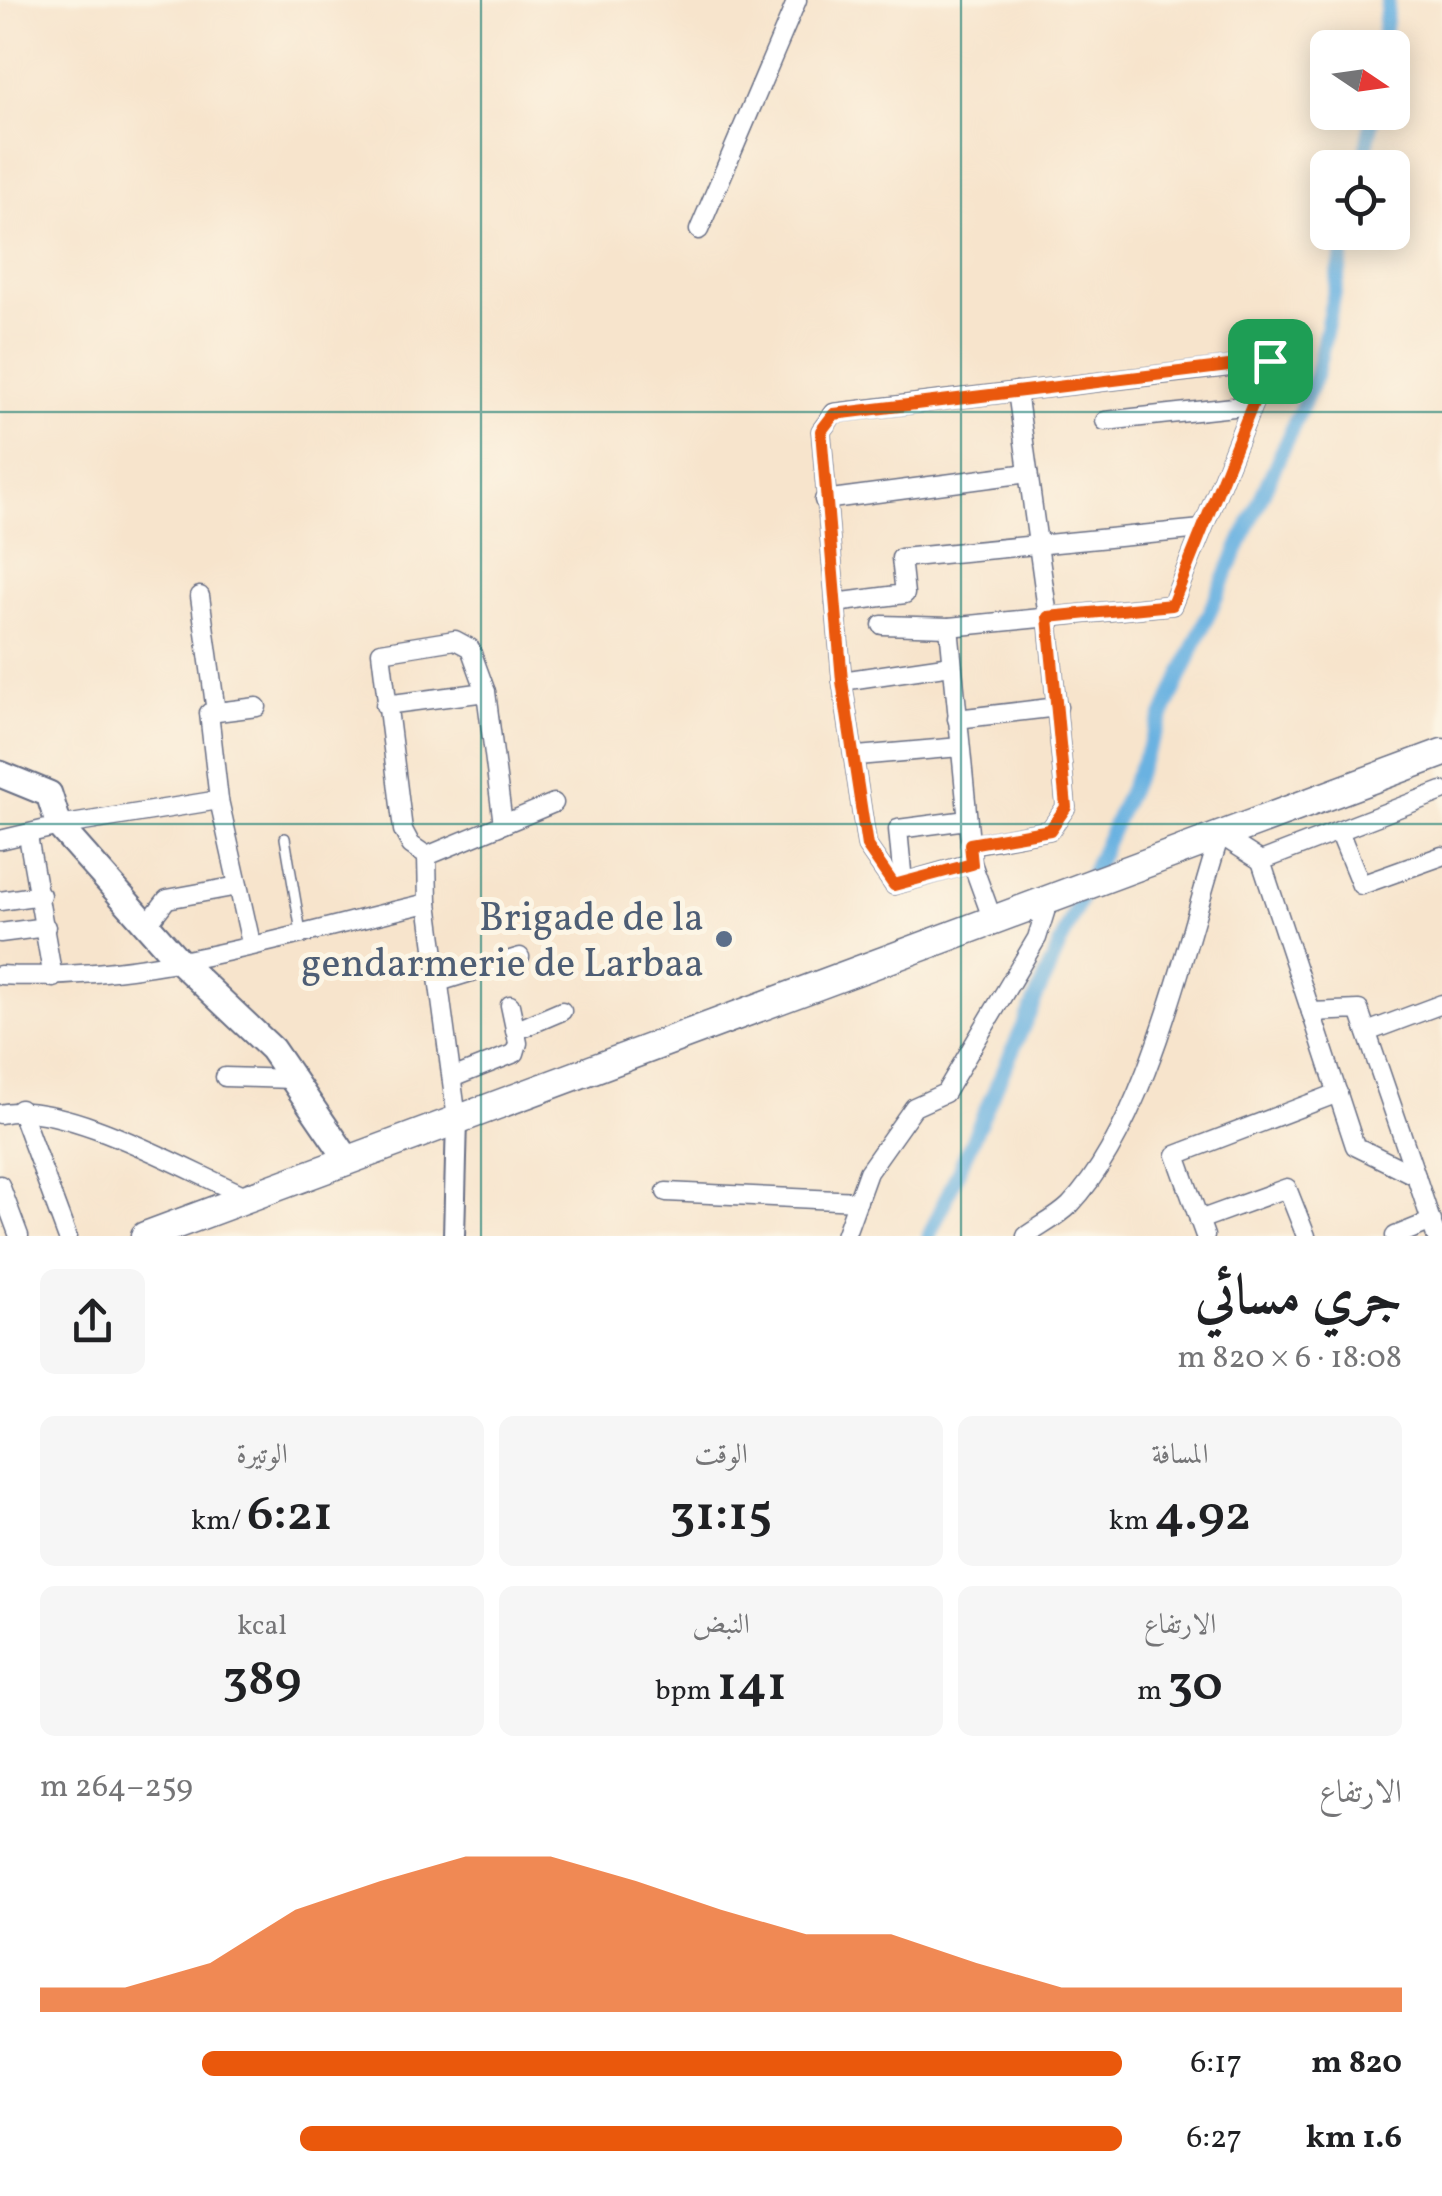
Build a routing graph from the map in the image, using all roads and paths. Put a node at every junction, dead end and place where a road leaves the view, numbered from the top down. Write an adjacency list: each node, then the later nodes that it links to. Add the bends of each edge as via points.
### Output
1 (797, 0): 2 (street)
2 (698, 230)
3 (1017, 390): 4 (street, via 1278,360); 6 (street); 7 (street, via 834,414 821,431)
4 (1252, 405): 5 (street); 8 (street)
5 (1105, 421)
6 (1028, 474): 7 (street); 9 (street)
7 (824, 500): 11 (street)
8 (1202, 529): 9 (street); 12 (street, via 1172,605)
9 (1038, 544): 11 (street, via 901,558 905,594); 12 (street)
10 (200, 596): 21 (street)
11 (834, 603): 16 (street)
12 (1048, 617): 14 (street); 20 (street)
13 (882, 625): 14 (street)
14 (949, 627): 15 (street)
15 (952, 665): 16 (street); 22 (street)
16 (842, 681): 25 (street)
17 (486, 692): 18 (street); 18 (street, via 470,648 455,640 381,652); 31 (street)
18 (385, 704): 39 (street, via 403,830)
19 (257, 707): 21 (street)
20 (1058, 707): 22 (street); 38 (street, via 1066,807 1050,830)
21 (216, 712): 28 (street, via 209,713)
22 (957, 720): 23 (street)
23 (960, 747): 25 (street); 30 (street)
24 (1442, 753): 34 (main road)
25 (857, 756): 42 (street, via 867,846 894,885)
26 (0, 774): 32 (main road, via 50,794)
27 (1442, 791): 33 (street)
28 (219, 800): 32 (street); 43 (street)
29 (554, 803): 31 (street)
30 (967, 820): 38 (street); 42 (street, via 898,829)
31 (503, 824): 39 (street)
32 (59, 826): 35 (street); 49 (main road)
33 (1340, 831): 40 (street, via 1361,886); 41 (street)
34 (1220, 835): 41 (street); 44 (main road); 85 (street, via 1138,1094 1068,1207)
35 (28, 836): 37 (street); 45 (street)
36 (285, 838): 51 (lane)
37 (0, 840)
38 (971, 854): 42 (street); 48 (street)
39 (426, 856): 47 (street)
40 (1442, 856)
41 (1261, 861): 62 (street)
42 (903, 882)
43 (238, 886): 49 (street, via 167,899); 53 (street)
44 (1060, 892): 48 (main road); 77 (street, via 945,1093 914,1108 868,1172)
45 (41, 895): 46 (street); 50 (street)
46 (0, 901)
47 (428, 903): 51 (street); 58 (street)
48 (992, 918): 71 (main road)
49 (147, 925): 55 (main road)
50 (46, 927): 52 (street); 57 (street)
51 (301, 932): 53 (street)
52 (0, 933)
53 (251, 943): 55 (street)
54 (520, 957): 58 (street)
55 (178, 960): 57 (street); 67 (main road, via 272,1049)
56 (0, 975): 57 (street)
57 (53, 978)
58 (438, 982): 66 (street)
59 (1442, 1004): 64 (street)
60 (510, 1005): 63 (street)
61 (562, 1011): 63 (street)
62 (1311, 1012): 64 (street, via 1359,1010); 68 (street)
63 (516, 1031): 66 (street, via 515,1053)
64 (1367, 1032): 73 (street)
65 (225, 1077): 67 (street)
66 (452, 1078): 71 (street)
67 (293, 1079): 72 (main road)
68 (1338, 1093): 73 (street, via 1355,1146); 78 (street, via 1176,1154)
69 (20, 1109): 70 (street); 76 (street, via 81,1123); 81 (street)
70 (0, 1114)
71 (458, 1119): 72 (main road); 83 (street)
72 (348, 1160): 76 (main road)
73 (1416, 1176): 79 (street)
74 (0, 1186): 80 (street)
75 (666, 1192): 77 (street)
76 (248, 1198): 82 (main road)
77 (858, 1200): 84 (street)
78 (1202, 1228): 86 (street, via 1287,1188)
79 (1434, 1229): 87 (street)
80 (18, 1236)
81 (67, 1236)
82 (144, 1236)
83 (454, 1236)
84 (845, 1236)
85 (1026, 1236)
86 (1306, 1236)
87 (1395, 1236)

